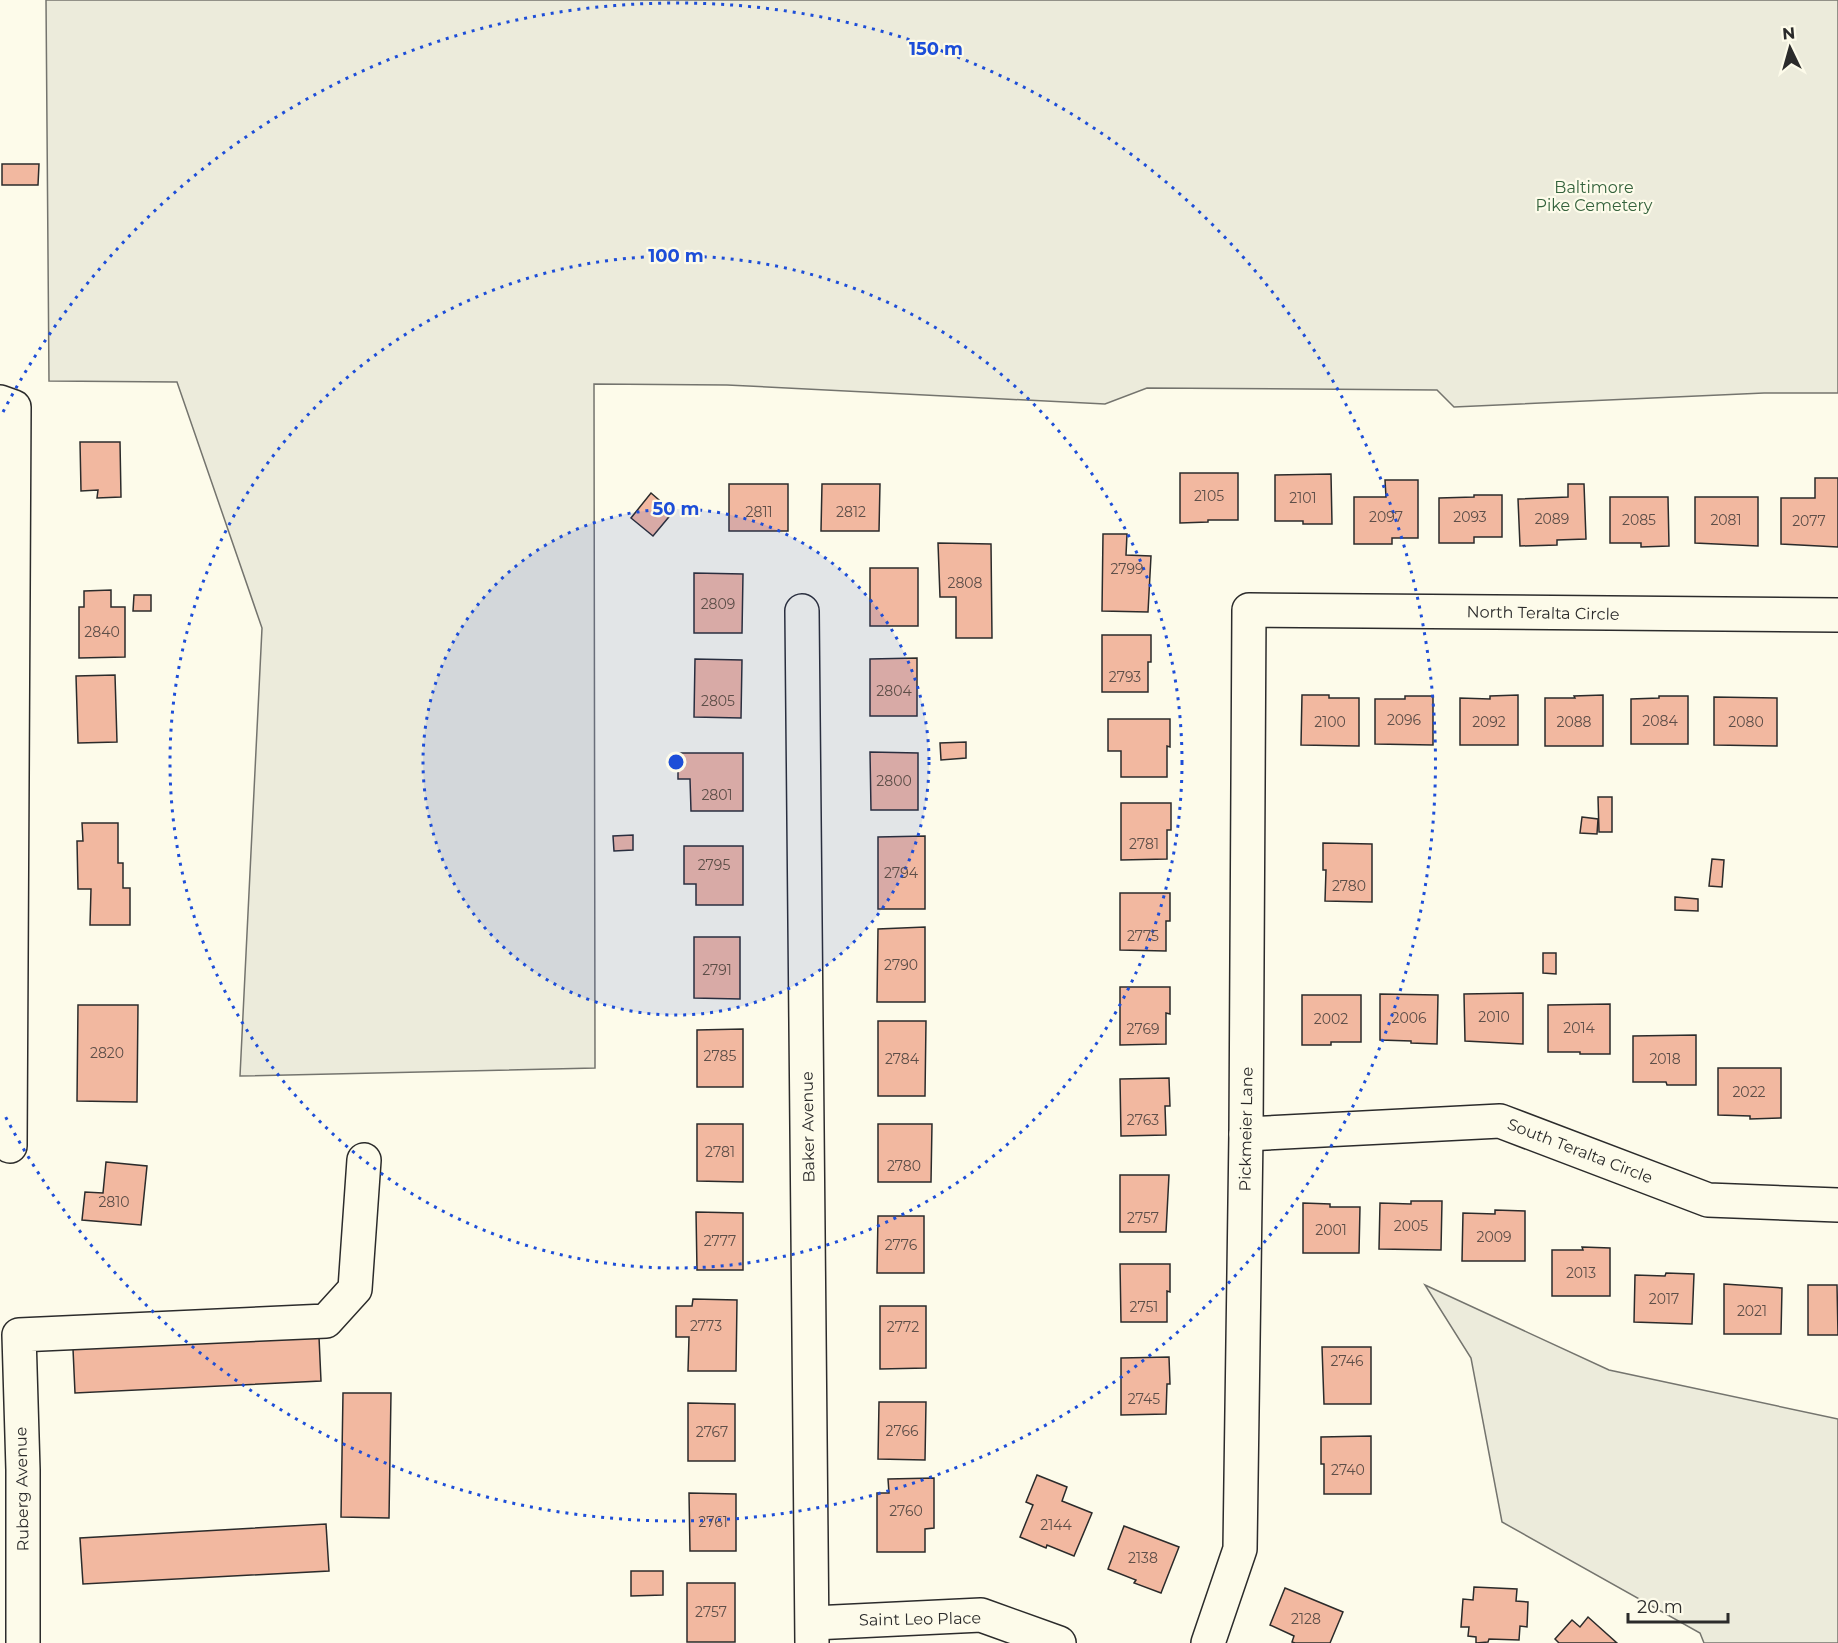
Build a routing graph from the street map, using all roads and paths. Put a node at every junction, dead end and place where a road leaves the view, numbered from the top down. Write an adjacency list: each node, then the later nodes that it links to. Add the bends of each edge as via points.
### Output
1 (7, 405): 6 (street)
2 (1249, 610): 4 (street, North Teralta Circle); 5 (street, Pickmeier Lane)
3 (802, 611): 10 (street, Baker Avenue)
4 (1838, 615)
5 (1246, 1134): 8 (street, South Teralta Circle, via 1500,1121 1708,1200); 13 (street, Pickmeier Lane, via 1240,1549)
6 (10, 1146)
7 (364, 1160): 9 (street, Ruberg Avenue, via 355,1289 326,1321 19,1335)
8 (1838, 1205)
9 (12, 1471): 11 (street, Ruberg Avenue)
10 (812, 1633): 12 (street, Saint Leo Place, via 981,1615)
11 (23, 1643)
12 (1059, 1643)
13 (1208, 1643)

